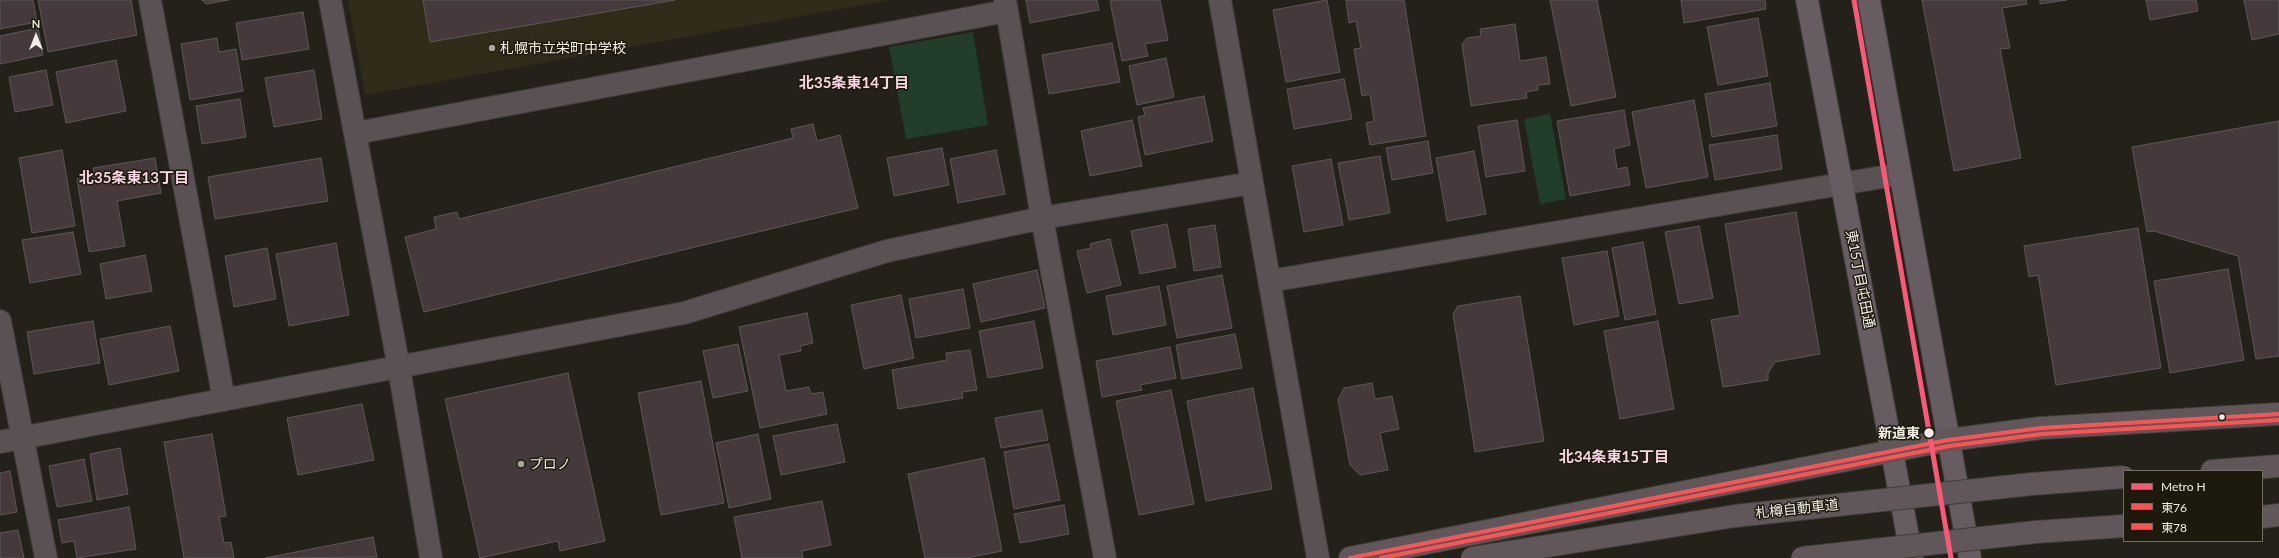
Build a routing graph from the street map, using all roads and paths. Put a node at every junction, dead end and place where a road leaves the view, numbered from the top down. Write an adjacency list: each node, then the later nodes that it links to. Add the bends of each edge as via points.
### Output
1 (150, 0): 15 (street)
2 (330, 0): 7 (street)
3 (1220, 0): 9 (street)
4 (1807, 0): 10 (street, 東15丁目屯田通)
5 (1869, 0): 8 (street)
6 (1006, 5): 7 (street); 11 (street)
7 (356, 134): 14 (street)
8 (1900, 174): 10 (street); 18 (street)
9 (1252, 183): 11 (street); 12 (street)
10 (1842, 184): 12 (street); 20 (street, 東15丁目屯田通)
11 (1042, 218): 14 (street, via 887,251 684,312); 29 (street)
12 (1270, 281): 30 (street)
13 (0, 321): 17 (street)
14 (399, 368): 15 (street); 28 (street)
15 (224, 400): 17 (street)
16 (2279, 414): 18 (highway, via 2041,428)
17 (22, 438): 19 (street); 27 (street)
18 (1948, 440): 20 (highway); 35 (street)
19 (0, 442)
20 (1892, 450): 31 (highway); 34 (street, 東15丁目屯田通)
21 (2279, 466): 22 (highway)
22 (2225, 470)
23 (2123, 477): 32 (highway, 札樽自動車道, bridge, via 2032,484 1735,516)
24 (2279, 515): 25 (highway)
25 (2263, 517)
26 (2123, 526): 33 (highway, bridge, via 2036,532)
27 (46, 558)
28 (431, 558)
29 (1105, 558)
30 (1318, 558)
31 (1350, 558)
32 (1472, 558)
33 (1802, 558)
34 (1912, 558)
35 (1970, 558)

